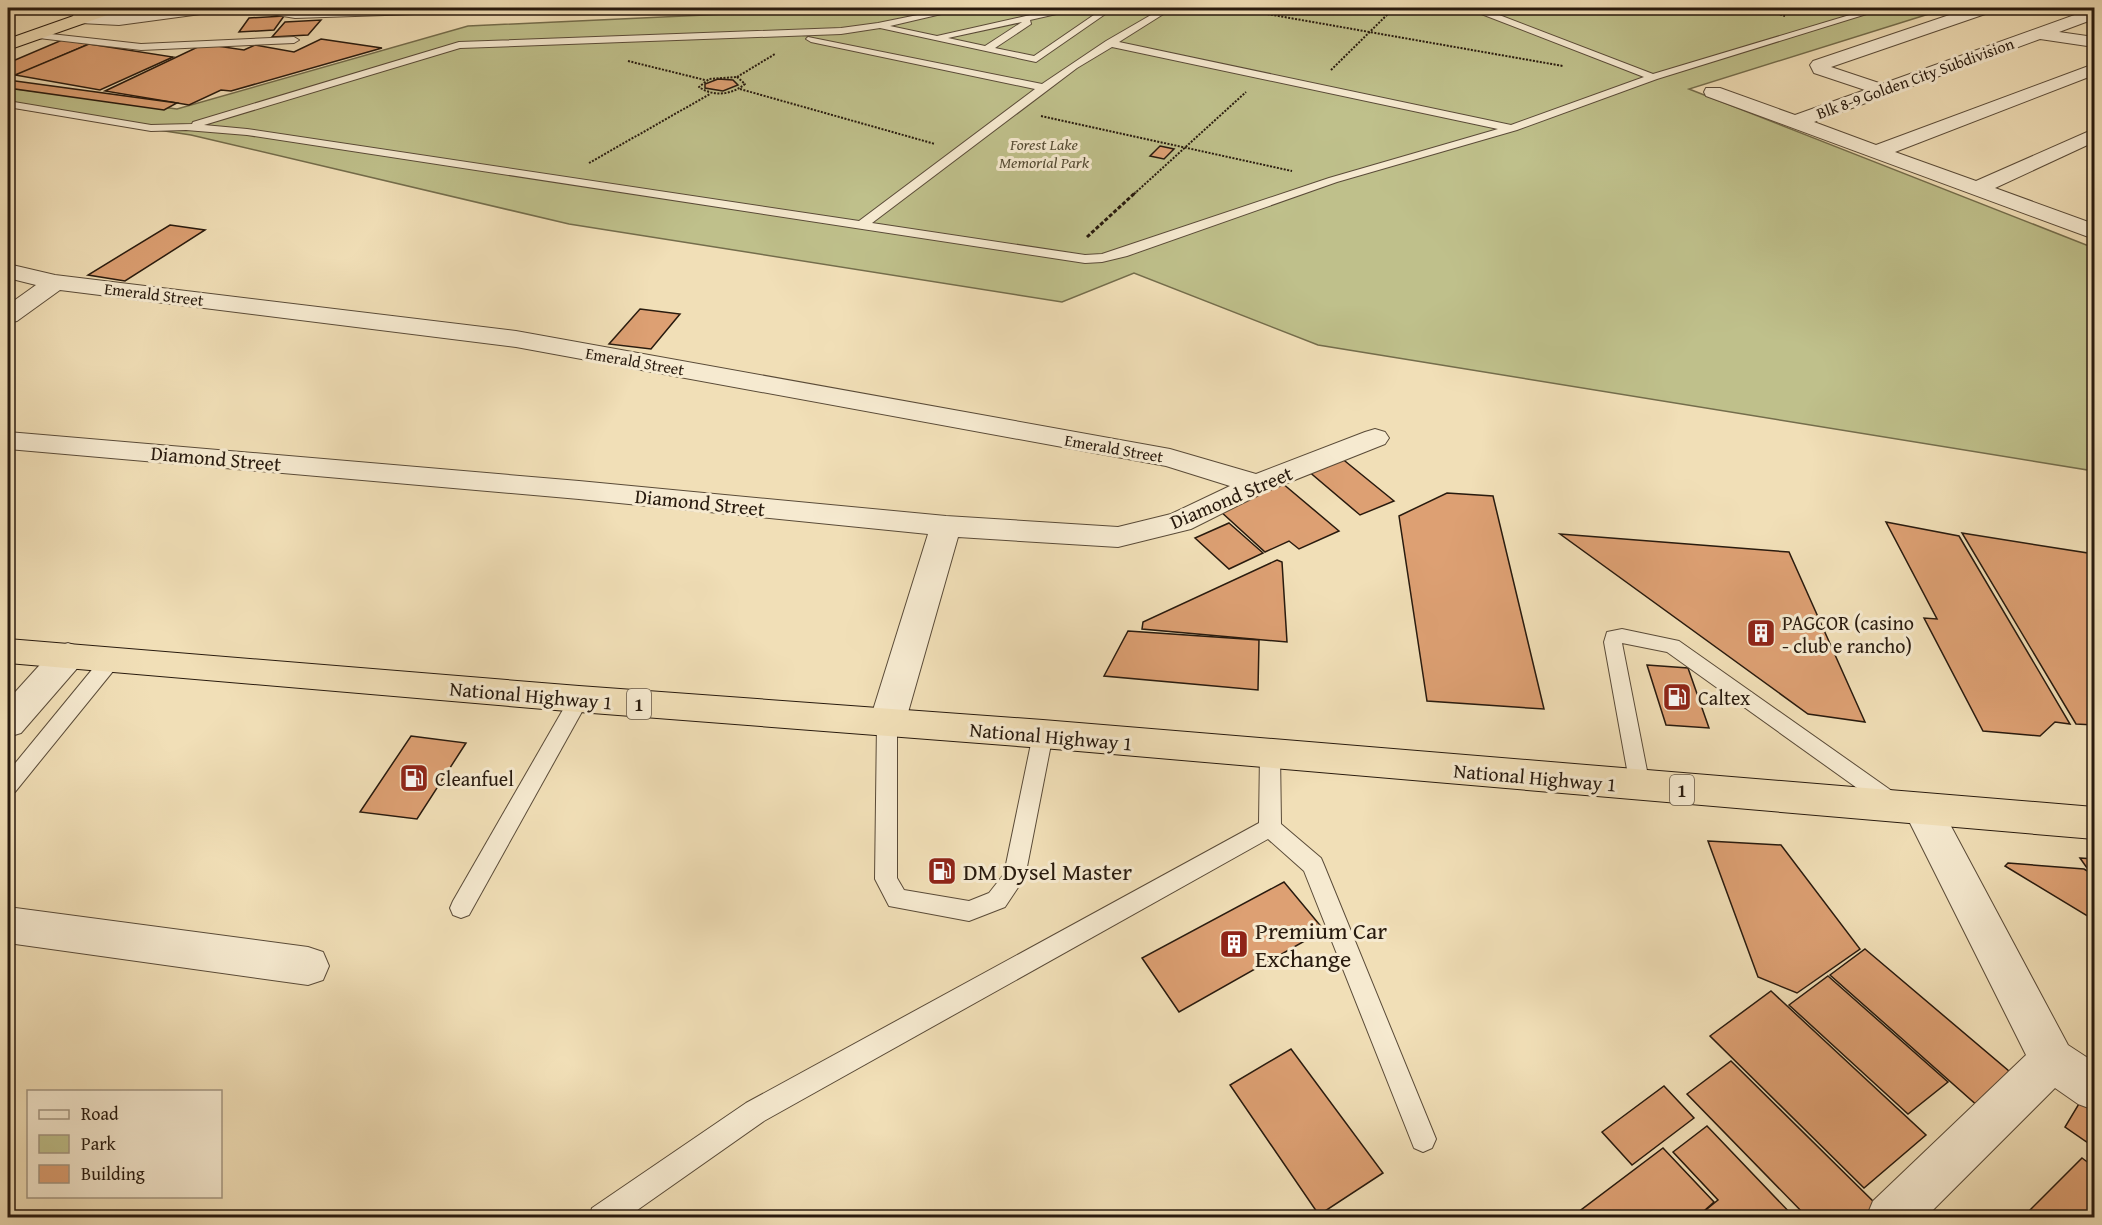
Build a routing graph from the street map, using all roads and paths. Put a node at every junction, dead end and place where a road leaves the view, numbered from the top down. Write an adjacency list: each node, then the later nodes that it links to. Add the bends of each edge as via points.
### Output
1 (110, 8): 16 (highway)
2 (208, 8): 16 (street, via 119,20)
3 (265, 8): 4 (street, via 295,13)
4 (445, 8)
5 (962, 8): 17 (lane)
6 (1071, 8): 14 (lane)
7 (1109, 8): 30 (lane)
8 (1169, 8): 26 (lane)
9 (1233, 8): 18 (path)
10 (1394, 8): 18 (path)
11 (1474, 8): 36 (lane)
12 (1881, 8): 36 (lane)
13 (1985, 8): 41 (street, via 1819,65 1820,69)
14 (1039, 15): 23 (lane); 28 (lane)
15 (2092, 15): 20 (street, Blk 8-9 Golden City Subdivision)
16 (80, 18): 21 (highway)
17 (878, 26): 19 (lane); 23 (lane)
18 (1369, 32): 32 (path); 38 (path)
19 (788, 33): 22 (lane); 47 (lane, via 459,45)
20 (2036, 34): 25 (street); 41 (street, Blk 8-9 Golden City Subdivision)
21 (33, 35): 24 (lane, via 141,47); 27 (highway)
22 (805, 37): 35 (path); 40 (lane)
23 (935, 39): 28 (lane)
24 (294, 40)
25 (2094, 42)
26 (1109, 43): 31 (lane); 34 (lane)
27 (8, 45)
28 (986, 49): 30 (lane)
29 (621, 59): 37 (path)
30 (1036, 59): 31 (lane)
31 (1073, 66): 40 (lane)
32 (1563, 66)
33 (2094, 69): 52 (street)
34 (1264, 75): 38 (lane); 50 (path)
35 (736, 77): 37 (path); 39 (path, via 744,81)
36 (1653, 77): 48 (lane)
37 (706, 80): 43 (path, via 699,87)
38 (1314, 86): 48 (lane)
39 (740, 88): 43 (path); 51 (path)
40 (1044, 88): 45 (lane)
41 (1882, 90): 46 (street, Blk 8-9 Golden City Subdivision)
42 (1713, 92): 46 (street)
43 (711, 93): 53 (path)
44 (8, 104): 47 (lane, via 151,128)
45 (1013, 110): 50 (path); 51 (lane)
46 (1793, 123): 52 (street)
47 (186, 127): 53 (lane, via 247,132)
48 (1513, 128): 54 (lane)
49 (2094, 135): 55 (street)
50 (1184, 148): 54 (path); 58 (path)
51 (959, 150): 56 (lane)
52 (1876, 152): 55 (street)
53 (560, 179): 56 (lane)
54 (1334, 180): 58 (lane, via 1124,253 1093,258)
55 (1976, 189): 57 (street)
56 (863, 224): 58 (lane)
57 (2090, 227)
58 (1067, 254)
59 (8, 271): 60 (street, Emerald Street)
60 (55, 282): 61 (street); 64 (street, Emerald Street, via 516,339 1170,458)
61 (8, 316)
62 (1375, 438): 64 (street, Diamond Street)
63 (8, 440): 65 (street, Diamond Street)
64 (1257, 484): 65 (street, Diamond Street, via 1180,522 1118,537)
65 (946, 526): 71 (street)
66 (8, 651): 67 (highway, National Highway 1 / 1)
67 (68, 656): 68 (highway, National Highway 1 / 1); 70 (street)
68 (111, 660): 69 (highway, National Highway 1 / 1); 74 (lane)
69 (579, 699): 71 (highway, National Highway 1 / 1); 79 (lane)
70 (8, 723)
71 (887, 723): 72 (highway, National Highway 1 / 1); 72 (lane, via 886,879 897,899 969,911 997,900 1014,878)
72 (1043, 735): 73 (highway, National Highway 1 / 1)
73 (1270, 754): 75 (highway, National Highway 1 / 1); 78 (lane)
74 (8, 786)
75 (1640, 786): 76 (highway, National Highway 1 / 1); 76 (lane, via 1613,637 1672,646)
76 (1912, 810): 77 (highway, National Highway 1 / 1); 82 (street)
77 (2094, 823)
78 (1270, 828): 84 (lane, via 1313,866); 85 (lane, via 755,1112)
79 (460, 908)
80 (8, 925): 81 (street)
81 (308, 966)
82 (2052, 1060): 83 (street); 86 (street)
83 (2094, 1088)
84 (1423, 1139)
85 (602, 1218)
86 (1890, 1218)

